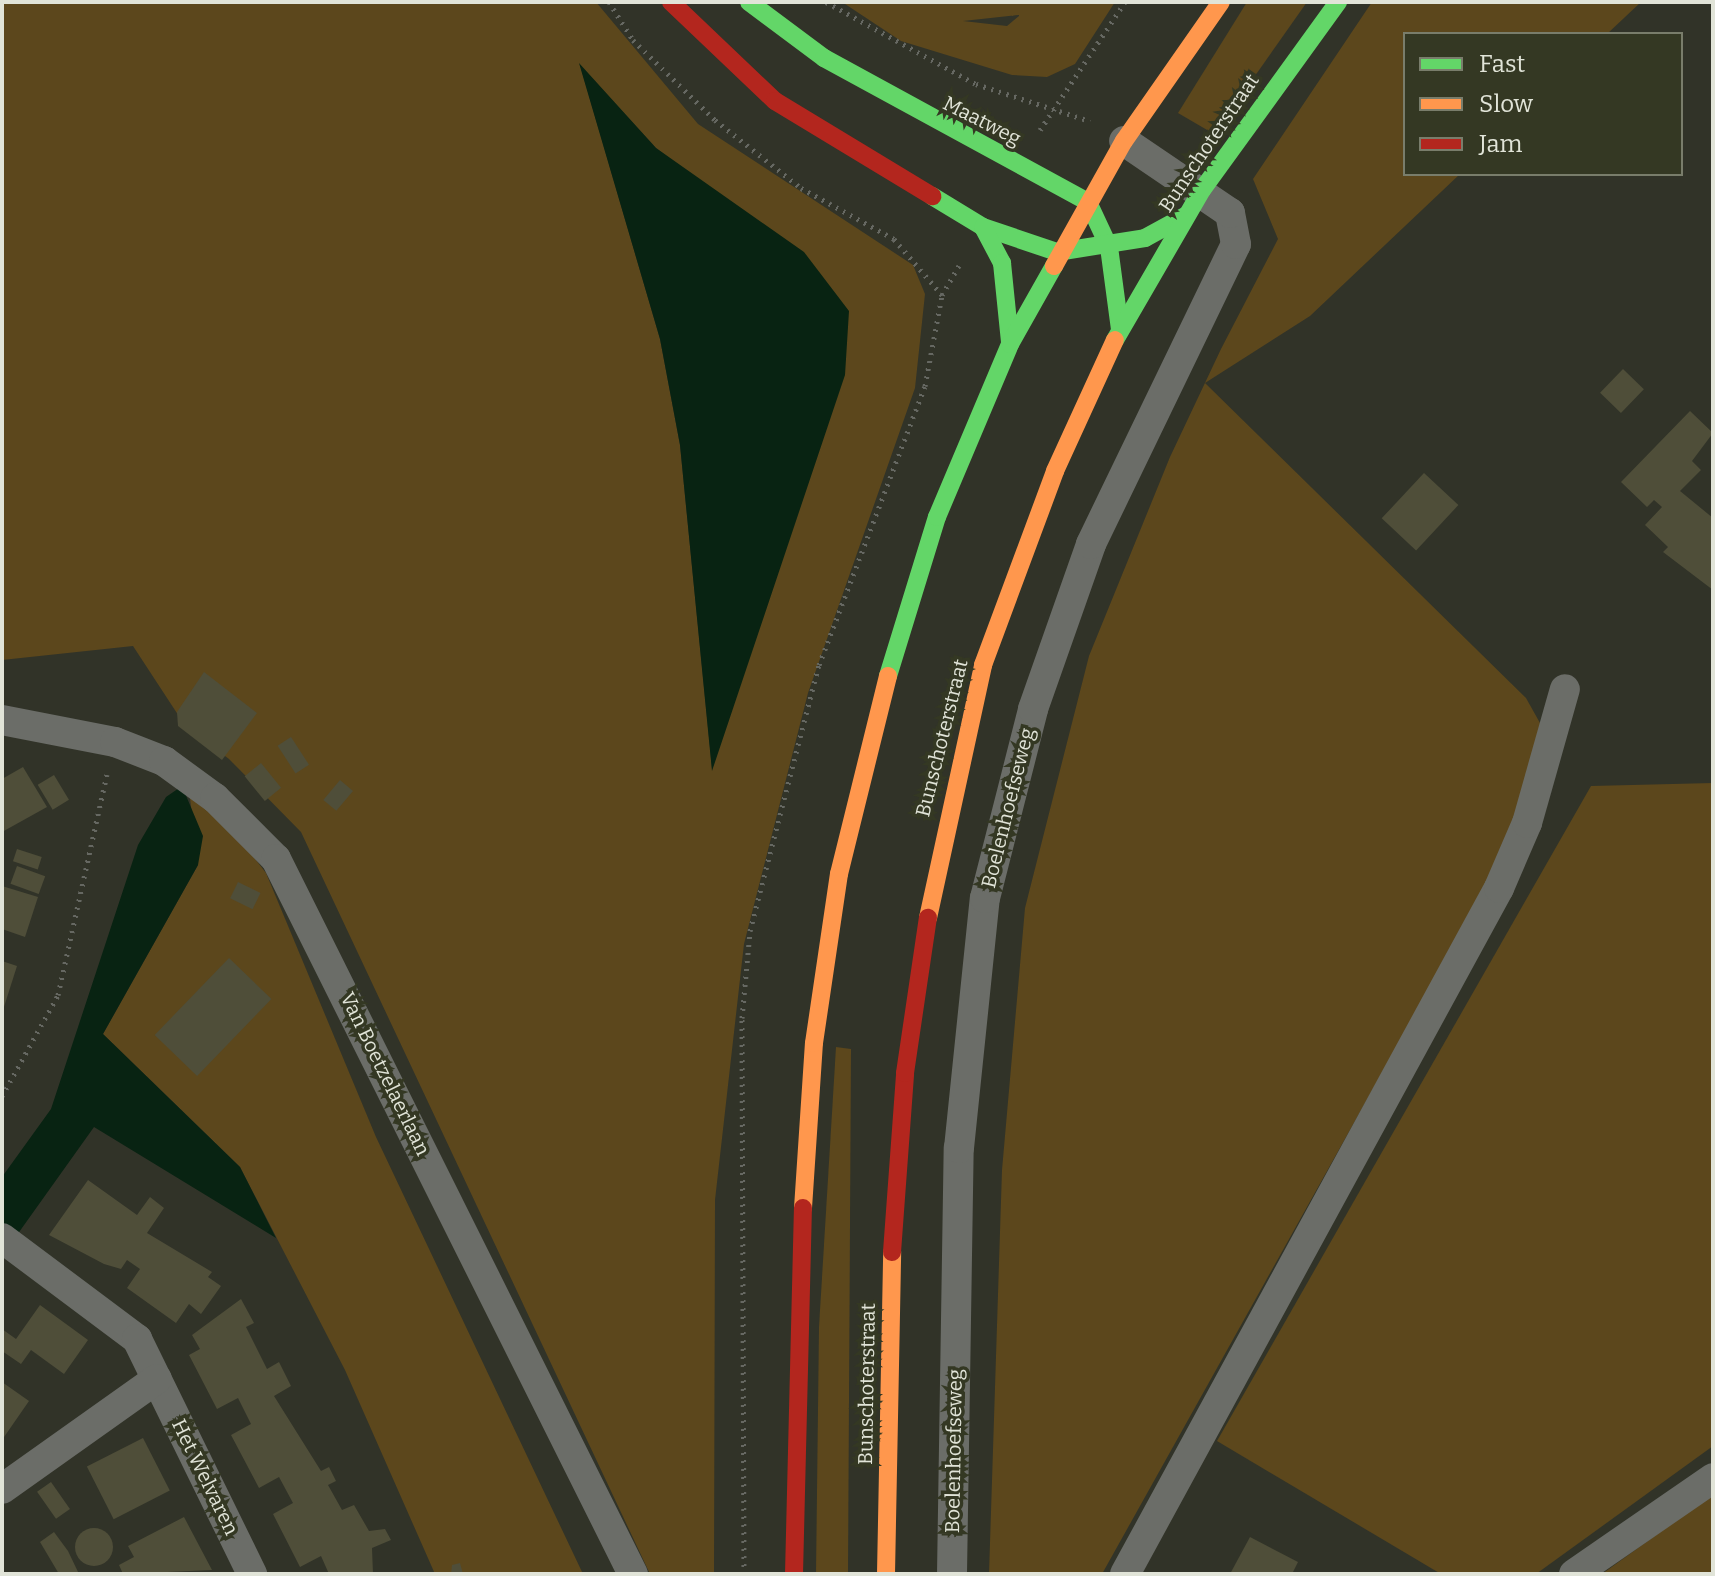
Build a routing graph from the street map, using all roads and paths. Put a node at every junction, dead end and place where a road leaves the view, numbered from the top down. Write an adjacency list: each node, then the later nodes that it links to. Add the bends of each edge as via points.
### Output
1 (609, 2): 15 (path, via 633,40 715,120 801,188 894,239)
2 (671, 2): 12 (main road, via 775,101)
3 (749, 2): 10 (main road, Maatweg, via 837,66)
4 (826, 2): 5 (path, Maatweg, via 976,84 1056,104)
5 (1125, 2)
6 (1221, 2): 8 (main road)
7 (1338, 2): 9 (main road, Bunschoterstraat)
8 (1124, 141): 9 (street, Boelenhoefseweg); 10 (main road)
9 (1202, 190): 11 (main road, Bunschoterstraat); 30 (street, Boelenhoefseweg, via 1230,213 1236,244 1091,544 1033,709 985,898 959,1148)
10 (1088, 202): 13 (main road); 14 (main road)
11 (1185, 216): 13 (main road); 16 (main road, Bunschoterstraat)
12 (983, 227): 14 (main road); 17 (main road, via 1002,263)
13 (1109, 247): 14 (main road); 16 (main road)
14 (1057, 252): 17 (main road)
15 (942, 295)
16 (1120, 329): 29 (main road, Bunschoterstraat, via 1022,553 979,679 938,847 908,1043 893,1219)
17 (1010, 344): 28 (main road, via 937,517 896,638 839,874 814,1043 801,1230)
18 (1565, 689): 31 (street, via 1527,823 1499,888)
19 (2, 720): 20 (street, Van Boetzelaerlaan)
20 (115, 742): 21 (path, via 58,995); 27 (street, Van Boetzelaerlaan, via 164,761 215,798 292,883)
21 (2, 1096)
22 (13, 1246): 23 (street, Het Welvaren, via 137,1339)
23 (157, 1379): 25 (street); 26 (street, Het Welvaren)
24 (1713, 1478): 32 (street)
25 (2, 1489)
26 (252, 1574)
27 (633, 1574)
28 (794, 1574)
29 (886, 1574)
30 (952, 1574)
31 (1125, 1574)
32 (1574, 1574)

